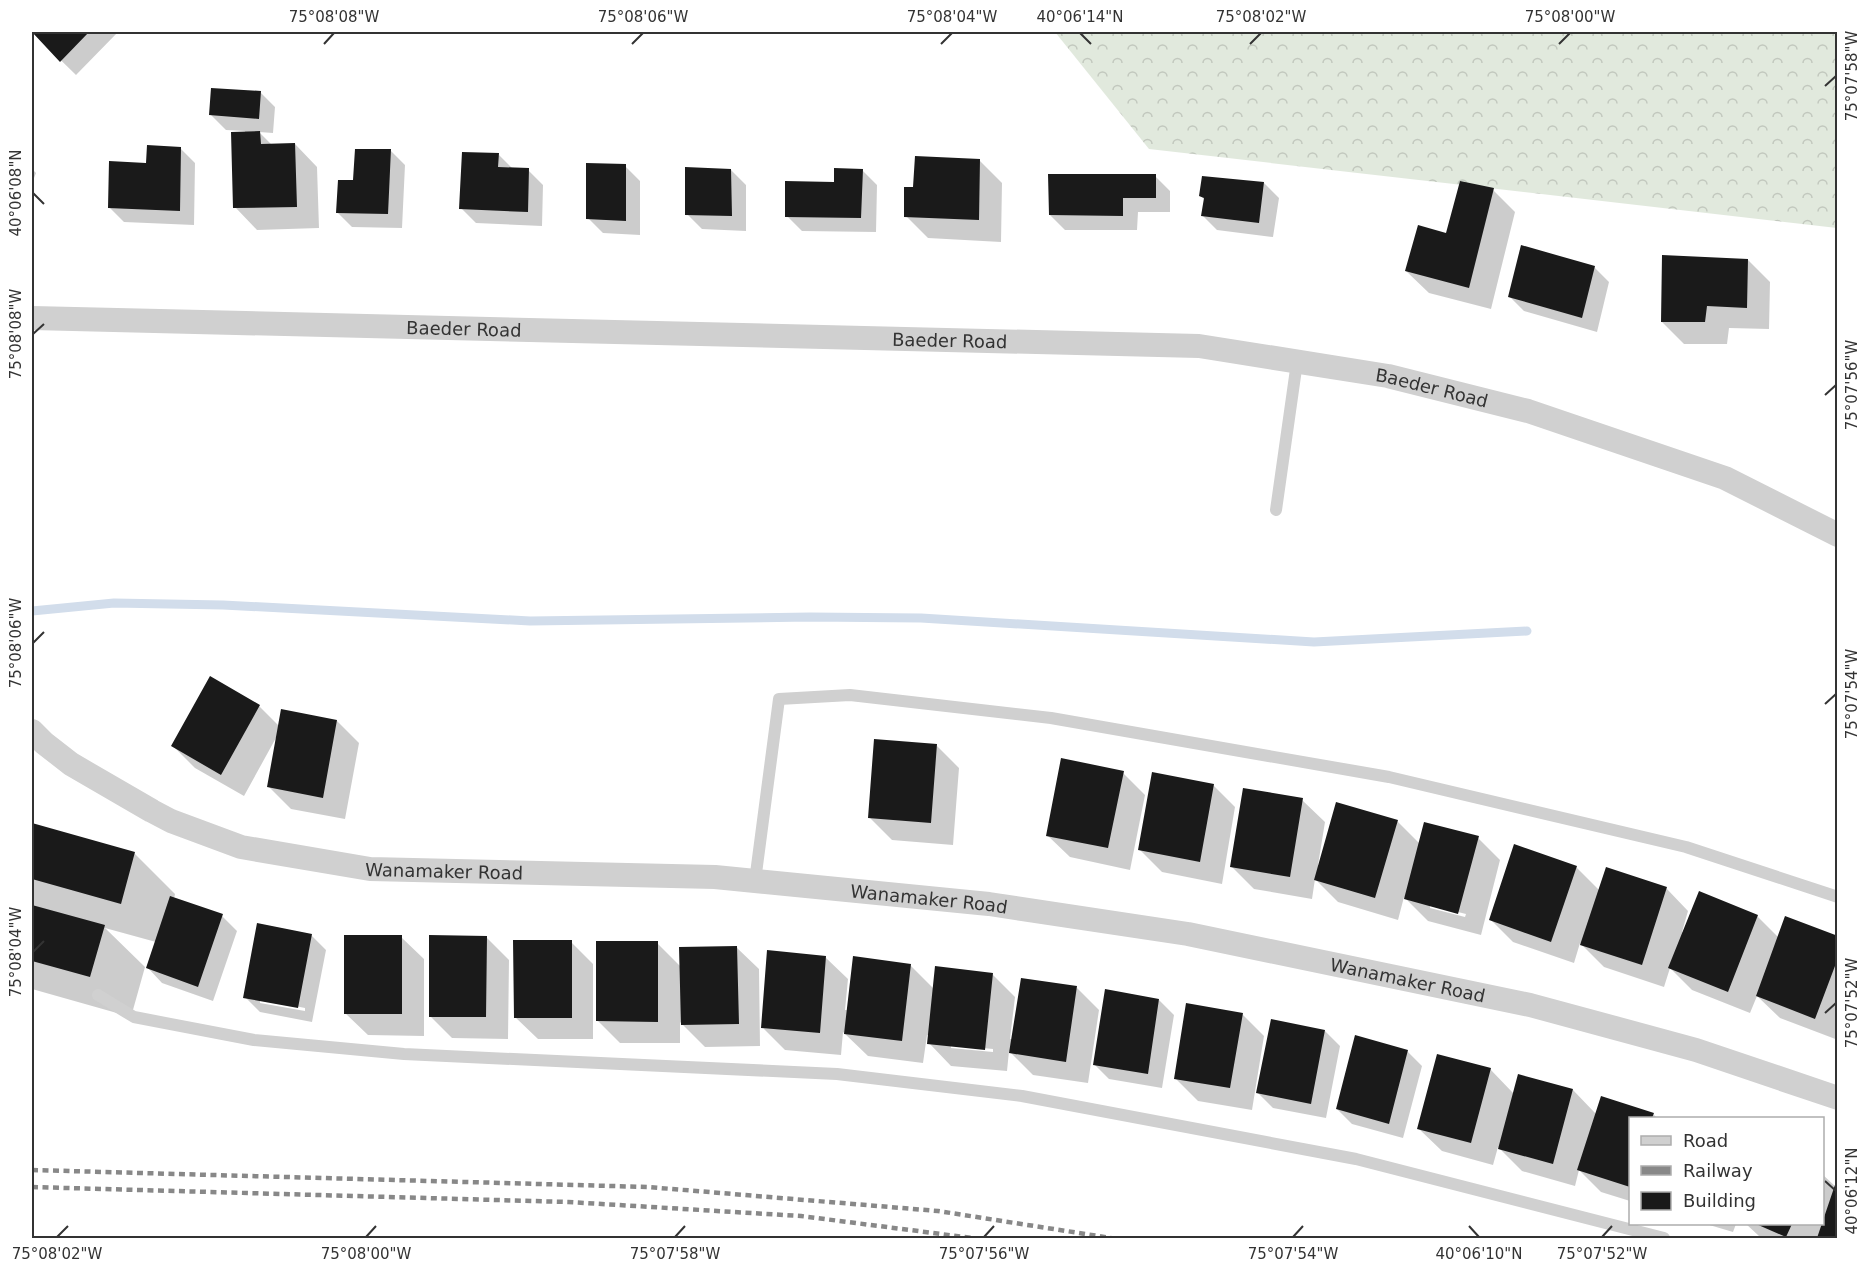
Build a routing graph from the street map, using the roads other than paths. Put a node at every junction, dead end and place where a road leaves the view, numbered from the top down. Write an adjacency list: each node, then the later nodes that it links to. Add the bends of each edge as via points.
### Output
1 (32, 318): 2 (street, Baeder Road, via 1199,346)
2 (1297, 362): 3 (lane); 4 (street, Baeder Road, via 1388,376 1528,411 1725,478)
3 (1276, 510)
4 (1838, 535)
5 (32, 731): 6 (street, Wanamaker Road, via 71,764 152,811 241,848 370,869)
6 (755, 881): 7 (lane, via 779,699 850,694 1051,718 1389,777 1686,846); 9 (street, Wanamaker Road, via 989,904 1199,936 1530,1005 1696,1050)
7 (1838, 897)
8 (98, 995): 10 (lane, via 134,1017 254,1040 404,1054 837,1074 1022,1096 1356,1159)
9 (1838, 1098)
10 (1664, 1239)

